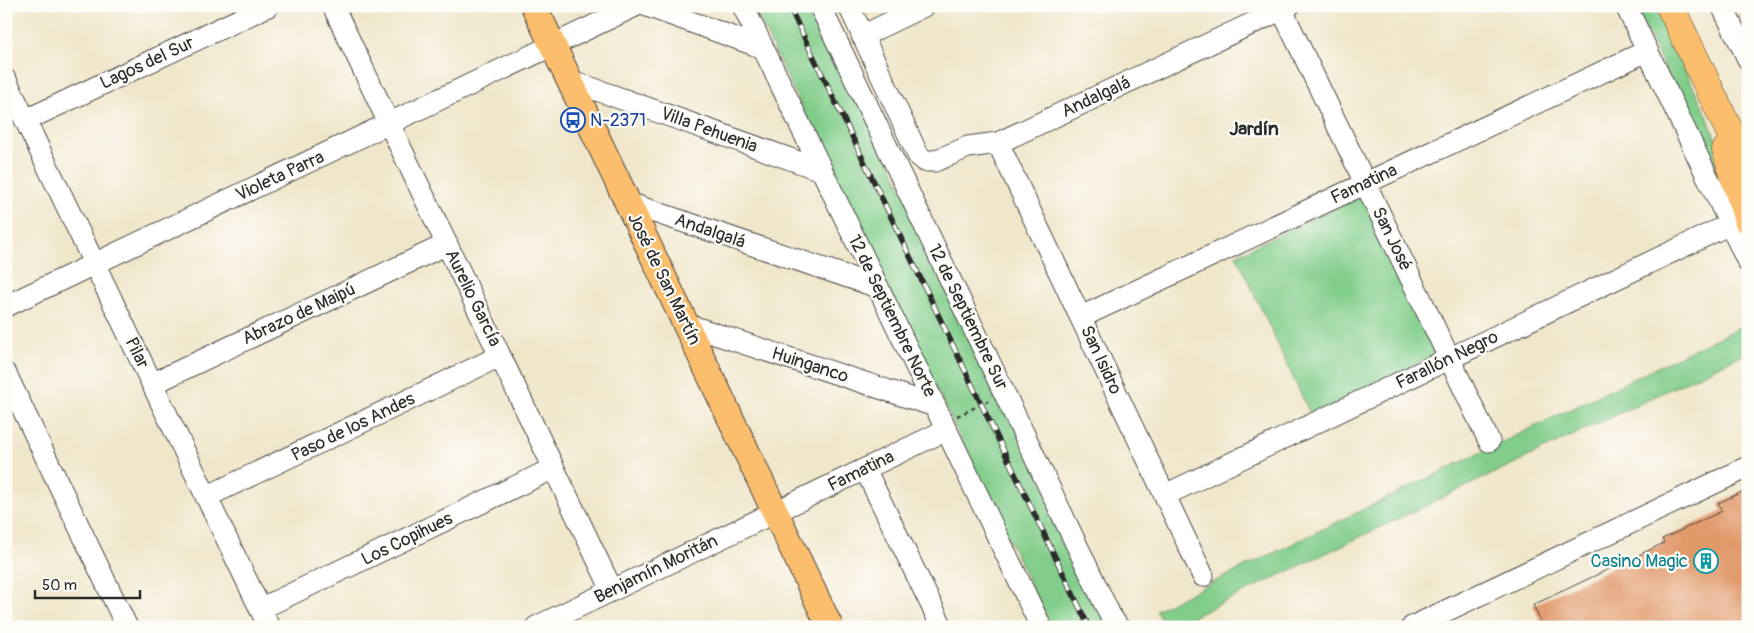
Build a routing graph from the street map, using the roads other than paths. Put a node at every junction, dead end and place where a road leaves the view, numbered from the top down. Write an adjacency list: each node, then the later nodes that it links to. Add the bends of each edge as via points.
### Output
1 (268, 6): 23 (street, Lagos del Sur)
2 (333, 6): 24 (street, Aurelio García)
3 (534, 6): 16 (main road, José de San Martín)
4 (635, 6): 16 (street, Violeta Parra)
5 (647, 6): 17 (street)
6 (743, 6): 17 (street, 12 de Septiembre Norte)
7 (820, 6): 30 (street, 12 de Septiembre Sur)
8 (849, 6): 15 (street)
9 (924, 6): 15 (street)
10 (1626, 6): 18 (street)
11 (1670, 6): 22 (highway)
12 (1689, 6): 25 (highway)
13 (1722, 6): 19 (street)
14 (1285, 8): 26 (street, Andalgalá); 31 (street, San José)
15 (862, 36): 27 (street, via 918,155)
16 (553, 46): 21 (main road, José de San Martín); 24 (street, Violeta Parra)
17 (763, 48): 28 (street, 12 de Septiembre Norte)
18 (1647, 50): 31 (street, Famatina); 33 (street)
19 (1748, 59)
20 (6, 80): 23 (street, Pilar)
21 (569, 80): 28 (street, Villa Pehuenia); 32 (main road, José de San Martín)
22 (1706, 83): 29 (highway); 33 (highway)
23 (26, 120): 36 (street, Pilar)
24 (389, 124): 34 (street, Aurelio García); 36 (street, Violeta Parra)
25 (1748, 129)
26 (998, 143): 27 (street, Andalgalá, via 968,147 935,161); 39 (street, San Isidro)
27 (925, 161): 30 (street, Andalgalá, via 912,174)
28 (821, 170): 37 (street, 12 de Septiembre Norte)
29 (1748, 170)
30 (902, 178): 62 (street, 12 de Septiembre Sur)
31 (1365, 183): 39 (street, Famatina); 42 (street, San José)
32 (628, 203): 37 (street, Andalgalá); 40 (main road, José de San Martín)
33 (1739, 222): 35 (street); 42 (street, Farallón Negro)
34 (447, 244): 41 (street, Aurelio García); 44 (street, Abrazo de Maipú)
35 (1748, 262)
36 (94, 264): 38 (street, Violeta Parra); 44 (street, Pilar)
37 (878, 287): 45 (street, 12 de Septiembre Norte)
38 (6, 306)
39 (1080, 317): 51 (street, San Isidro)
40 (685, 324): 45 (street, Huinganco); 53 (main road, José de San Martín)
41 (500, 356): 49 (street, Aurelio García); 52 (street, Paso de los Andes)
42 (1450, 359): 47 (street, San José); 51 (street, Farallón Negro)
43 (6, 374): 58 (street)
44 (152, 384): 52 (street, Pilar)
45 (935, 406): 46 (street, 12 de Septiembre Norte)
46 (946, 430): 50 (street, Famatina); 61 (street, 12 de Septiembre Norte)
47 (1489, 441)
48 (1748, 467): 63 (street)
49 (554, 468): 55 (street, Aurelio García); 56 (street, Los Copihues)
50 (865, 469): 53 (street, Famatina); 60 (street)
51 (1165, 495): 54 (street, San Isidro)
52 (206, 497): 56 (street, Pilar)
53 (775, 512): 55 (street, Benjamín Moritán); 59 (main road, José de San Martín)
54 (1203, 576)
55 (612, 590): 57 (street, Benjamín Moritán)
56 (264, 618)
57 (544, 625)
58 (127, 627)
59 (830, 627)
60 (942, 627)
61 (1041, 627)
62 (1118, 627)
63 (1412, 627)

